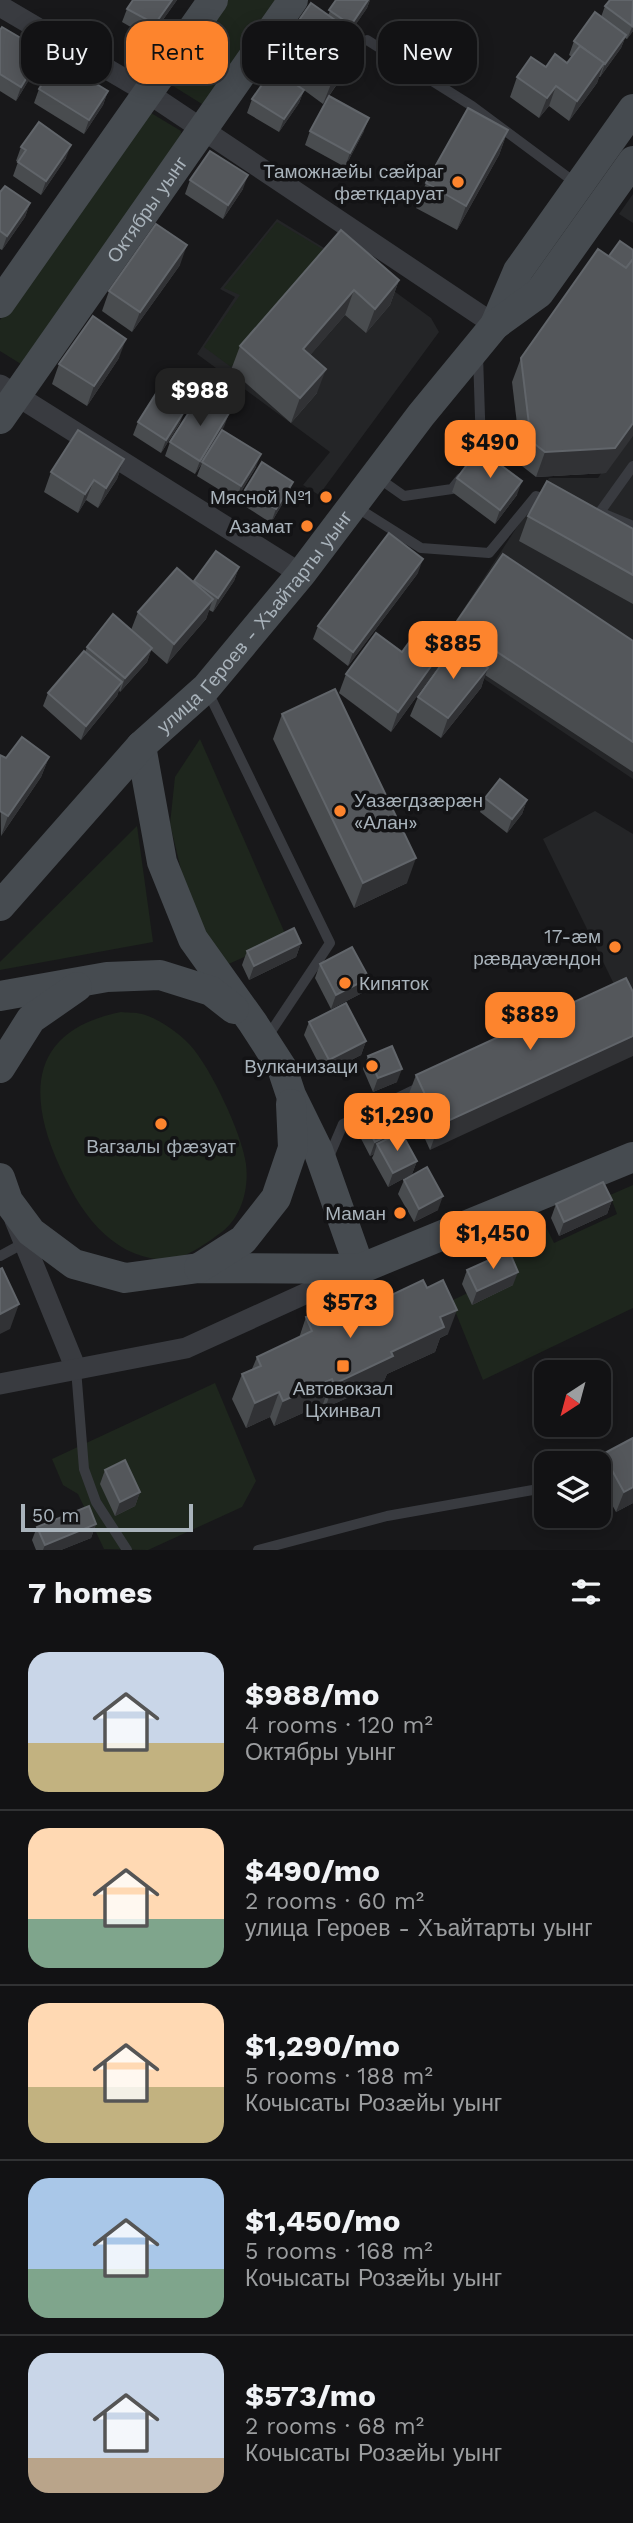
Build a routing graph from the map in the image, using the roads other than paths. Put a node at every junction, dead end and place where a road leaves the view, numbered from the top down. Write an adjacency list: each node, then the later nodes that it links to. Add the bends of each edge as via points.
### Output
1 (213, 0): 5 (street)
2 (293, 0): 7 (street, Октябры уынг)
3 (0, 6): 5 (street)
4 (367, 40): 9 (lane, via 472,106)
5 (148, 93): 7 (street); 10 (street)
6 (633, 109): 9 (street, улица Героев - Хъайтарты уынг)
7 (203, 129): 11 (street); 12 (street, Октябры уынг)
8 (633, 161): 11 (street, улица Героев - Хъайтарты уынг, via 539,293)
9 (579, 186): 11 (street, улица Героев - Хъайтарты уынг, via 518,271)
10 (0, 303)
11 (486, 335): 14 (street, улица Героев - Хъайтарты уынг); 14 (lane, via 481,448 453,489 404,496)
12 (6, 400): 22 (street)
13 (633, 466): 18 (lane)
14 (375, 476): 16 (street, улица Героев - Хъайтарты уынг)
15 (562, 503): 20 (lane, via 536,496)
16 (354, 506): 20 (lane, via 421,548); 22 (street, улица Героев - Хъайтарты уынг)
17 (587, 509): 18 (lane)
18 (600, 512): 19 (lane)
19 (633, 526)
20 (489, 553): 21 (lane)
21 (500, 560)
22 (301, 574): 23 (street, улица Героев - Хъайтарты уынг)
23 (206, 688): 24 (street, улица Героев - Хъайтарты уынг); 28 (lane, via 330,943)
24 (141, 746): 25 (street, улица Героев - Хъайтарты уынг); 28 (street, via 162,862 193,939)
25 (0, 906)
26 (107, 977): 27 (street); 28 (street, via 160,975 211,991); 29 (street, via 74,988 31,1019)
27 (0, 996)
28 (259, 1032): 31 (street, via 282,1068)
29 (0, 1068)
30 (430, 1082): 33 (lane, via 343,1124)
31 (290, 1095): 33 (street); 37 (street, via 292,1147 276,1198 243,1240)
32 (633, 1157): 38 (street)
33 (325, 1170): 38 (street)
34 (4, 1190): 35 (street); 37 (street, via 31,1232 74,1264 125,1278)
35 (24, 1243): 36 (lane); 39 (street)
36 (0, 1256)
37 (199, 1268): 38 (street)
38 (360, 1269): 39 (street, via 186,1348)
39 (76, 1369): 40 (street); 42 (lane, via 84,1469 96,1502)
40 (0, 1384)
41 (534, 1490): 43 (lane, via 387,1516)
42 (125, 1549)
43 (258, 1550)

